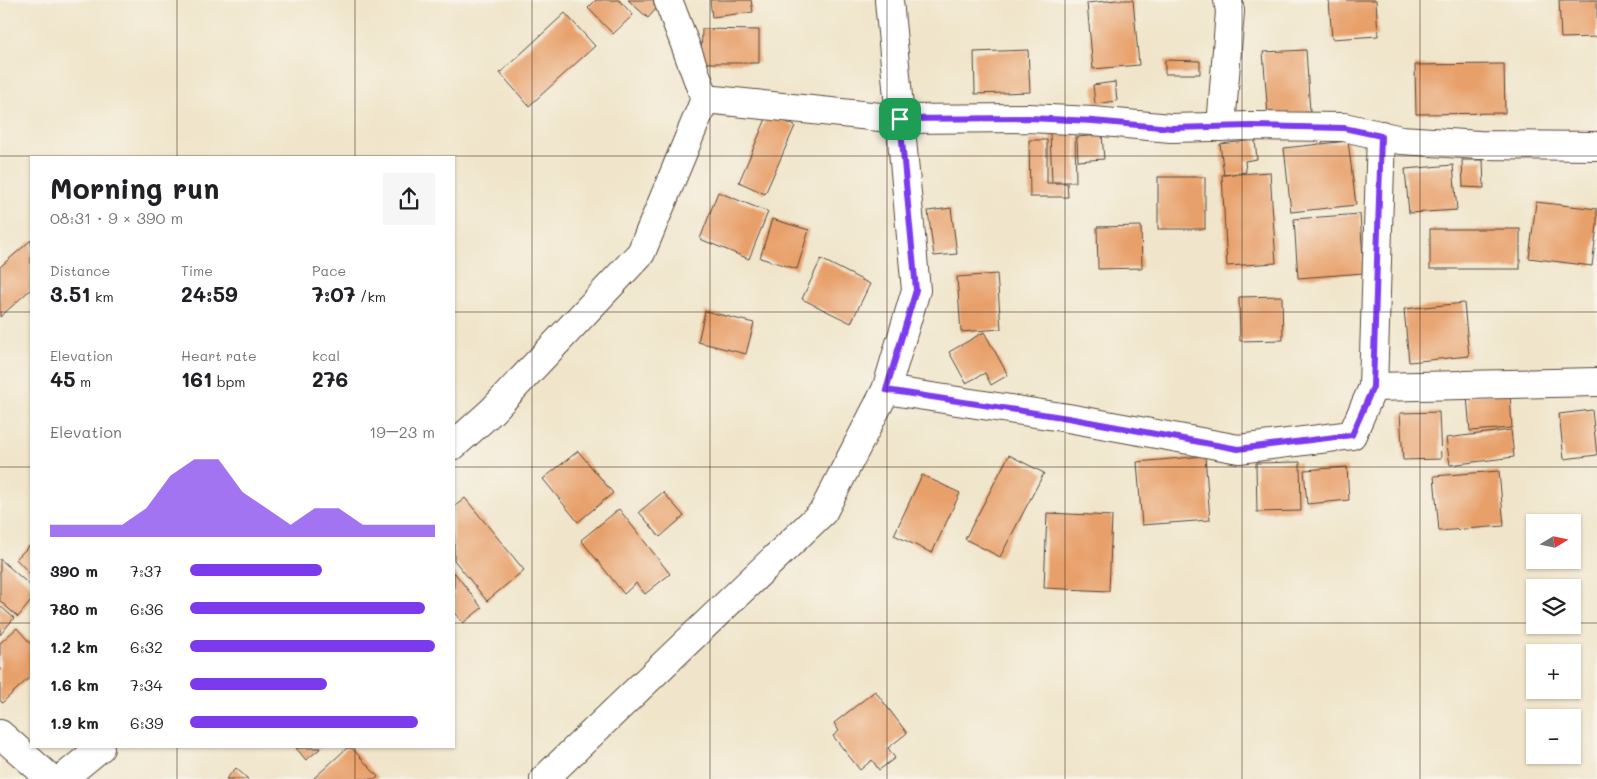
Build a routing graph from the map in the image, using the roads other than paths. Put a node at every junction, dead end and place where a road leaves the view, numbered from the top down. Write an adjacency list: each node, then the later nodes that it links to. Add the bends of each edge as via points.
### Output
1 (668, 0): 4 (street)
2 (889, 0): 5 (street)
3 (1228, 0): 6 (street, via 1230,11)
4 (705, 99): 5 (street); 12 (street, via 642,253 491,412)
5 (900, 119): 6 (street, via 1028,118 1171,128); 11 (street, via 916,290)
6 (1221, 127): 7 (street, via 1344,128)
7 (1381, 136): 8 (street, via 1479,145); 10 (street)
8 (1597, 146)
9 (1597, 382): 10 (street)
10 (1373, 387): 11 (street, via 1352,435 1238,449)
11 (886, 390): 17 (street, via 823,512)
12 (455, 444)
13 (0, 734): 15 (street)
14 (100, 748): 16 (street)
15 (51, 779)
16 (62, 779)
17 (544, 779)

